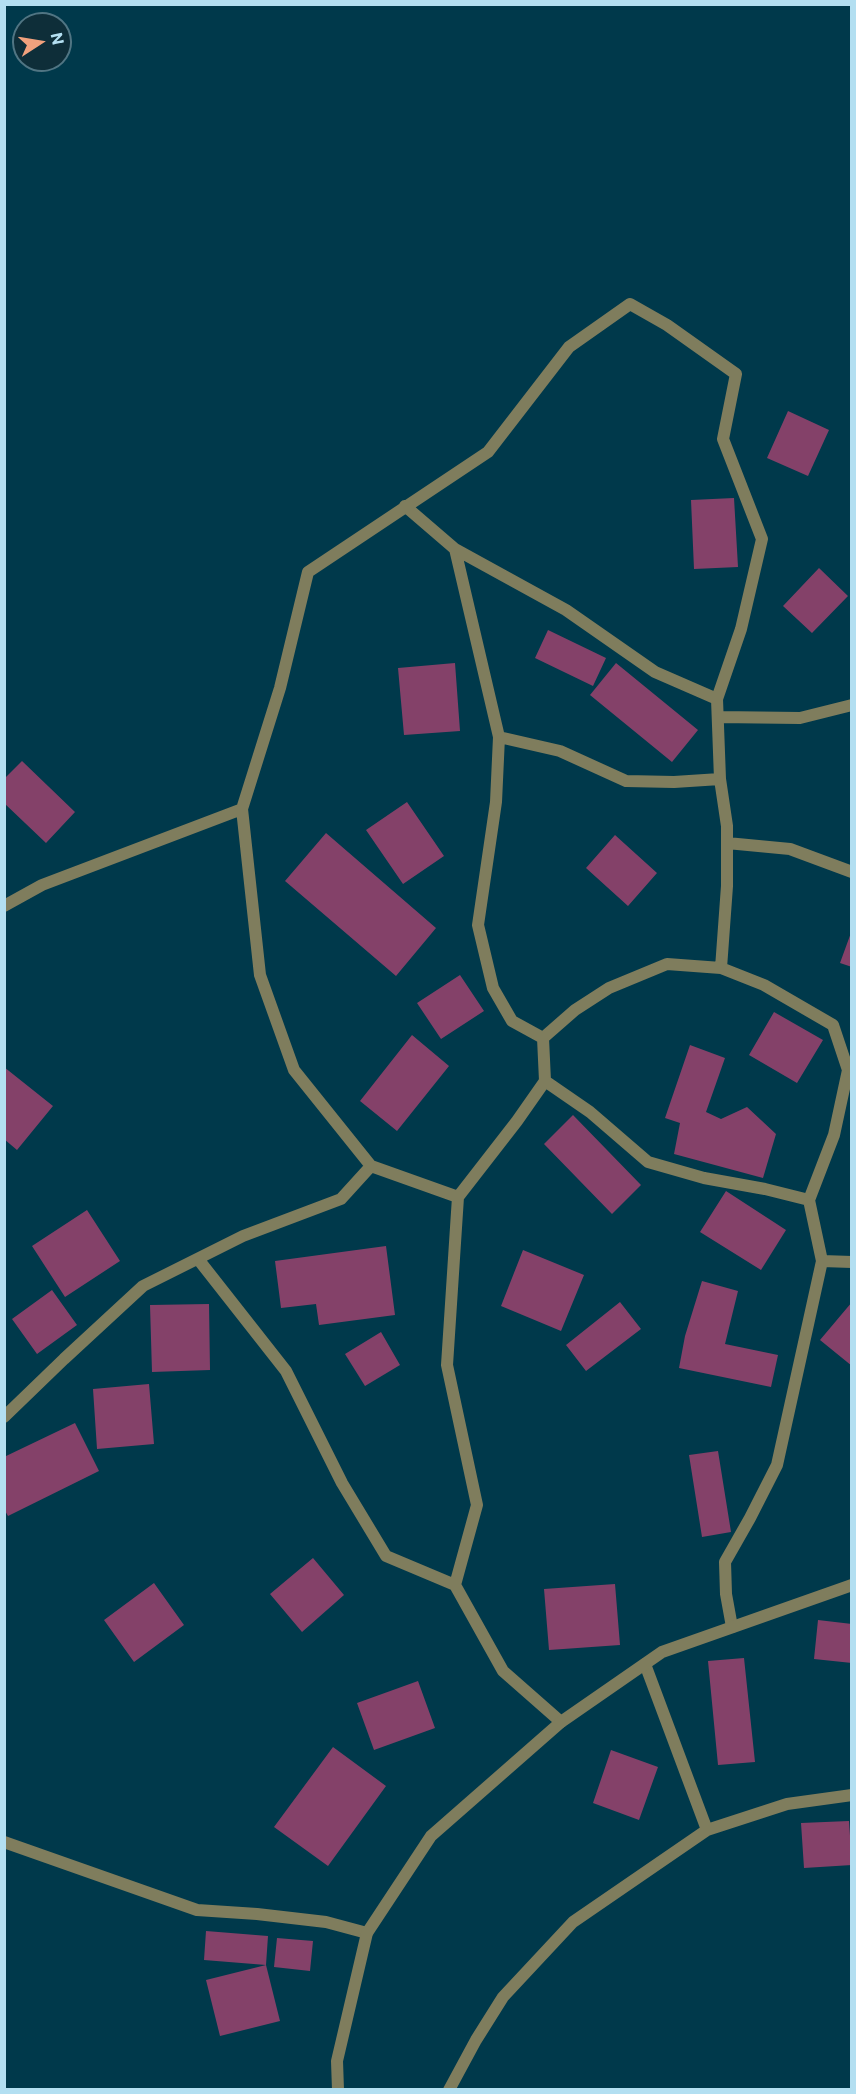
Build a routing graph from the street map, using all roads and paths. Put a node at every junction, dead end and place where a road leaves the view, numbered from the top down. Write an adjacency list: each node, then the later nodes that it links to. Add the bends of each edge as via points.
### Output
1 (405, 506): 2 (street); 3 (street, via 488,452 569,347 630,304 667,325 736,374 723,439 762,539 741,629); 8 (street, via 308,572 280,688)
2 (455, 549): 3 (street, via 566,610 655,672); 6 (street)
3 (717, 699): 5 (street)
4 (852, 705): 5 (street, via 800,718)
5 (718, 717): 7 (street)
6 (499, 737): 7 (street, via 560,751 626,781); 13 (street, via 496,802 478,925 493,988 512,1021)
7 (720, 779): 9 (street)
8 (242, 809): 11 (street, via 42,885); 16 (street, via 260,975 294,1070)
9 (727, 843): 10 (street, via 790,849); 12 (street)
10 (852, 872)
11 (6, 903)
12 (721, 968): 13 (street, via 667,964 609,988); 14 (street, via 764,985 833,1025)
13 (543, 1038): 15 (street)
14 (850, 1068): 18 (street, via 834,1135)
15 (545, 1081): 17 (street); 18 (street, via 590,1112 648,1162)
16 (371, 1166): 17 (street); 19 (street, via 341,1199 243,1236)
17 (458, 1197): 23 (street, via 447,1365 477,1505)
18 (809, 1200): 20 (street)
19 (198, 1259): 22 (street, via 143,1286); 23 (street, via 286,1371 342,1483 386,1556)
20 (822, 1261): 21 (street); 25 (street, via 777,1465 725,1562)
21 (852, 1263)
22 (4, 1418)
23 (454, 1586): 27 (street, via 503,1671)
24 (852, 1586): 25 (street)
25 (732, 1628): 26 (street, via 662,1652)
26 (645, 1664): 27 (street); 29 (street)
27 (561, 1722): 31 (street, via 431,1836)
28 (852, 1795): 29 (street, via 787,1804)
29 (707, 1830): 33 (street, via 573,1922 503,1996)
30 (4, 1842): 31 (street, via 197,1910 326,1922)
31 (367, 1933): 32 (street, via 337,2061)
32 (338, 2090)
33 (449, 2090)

